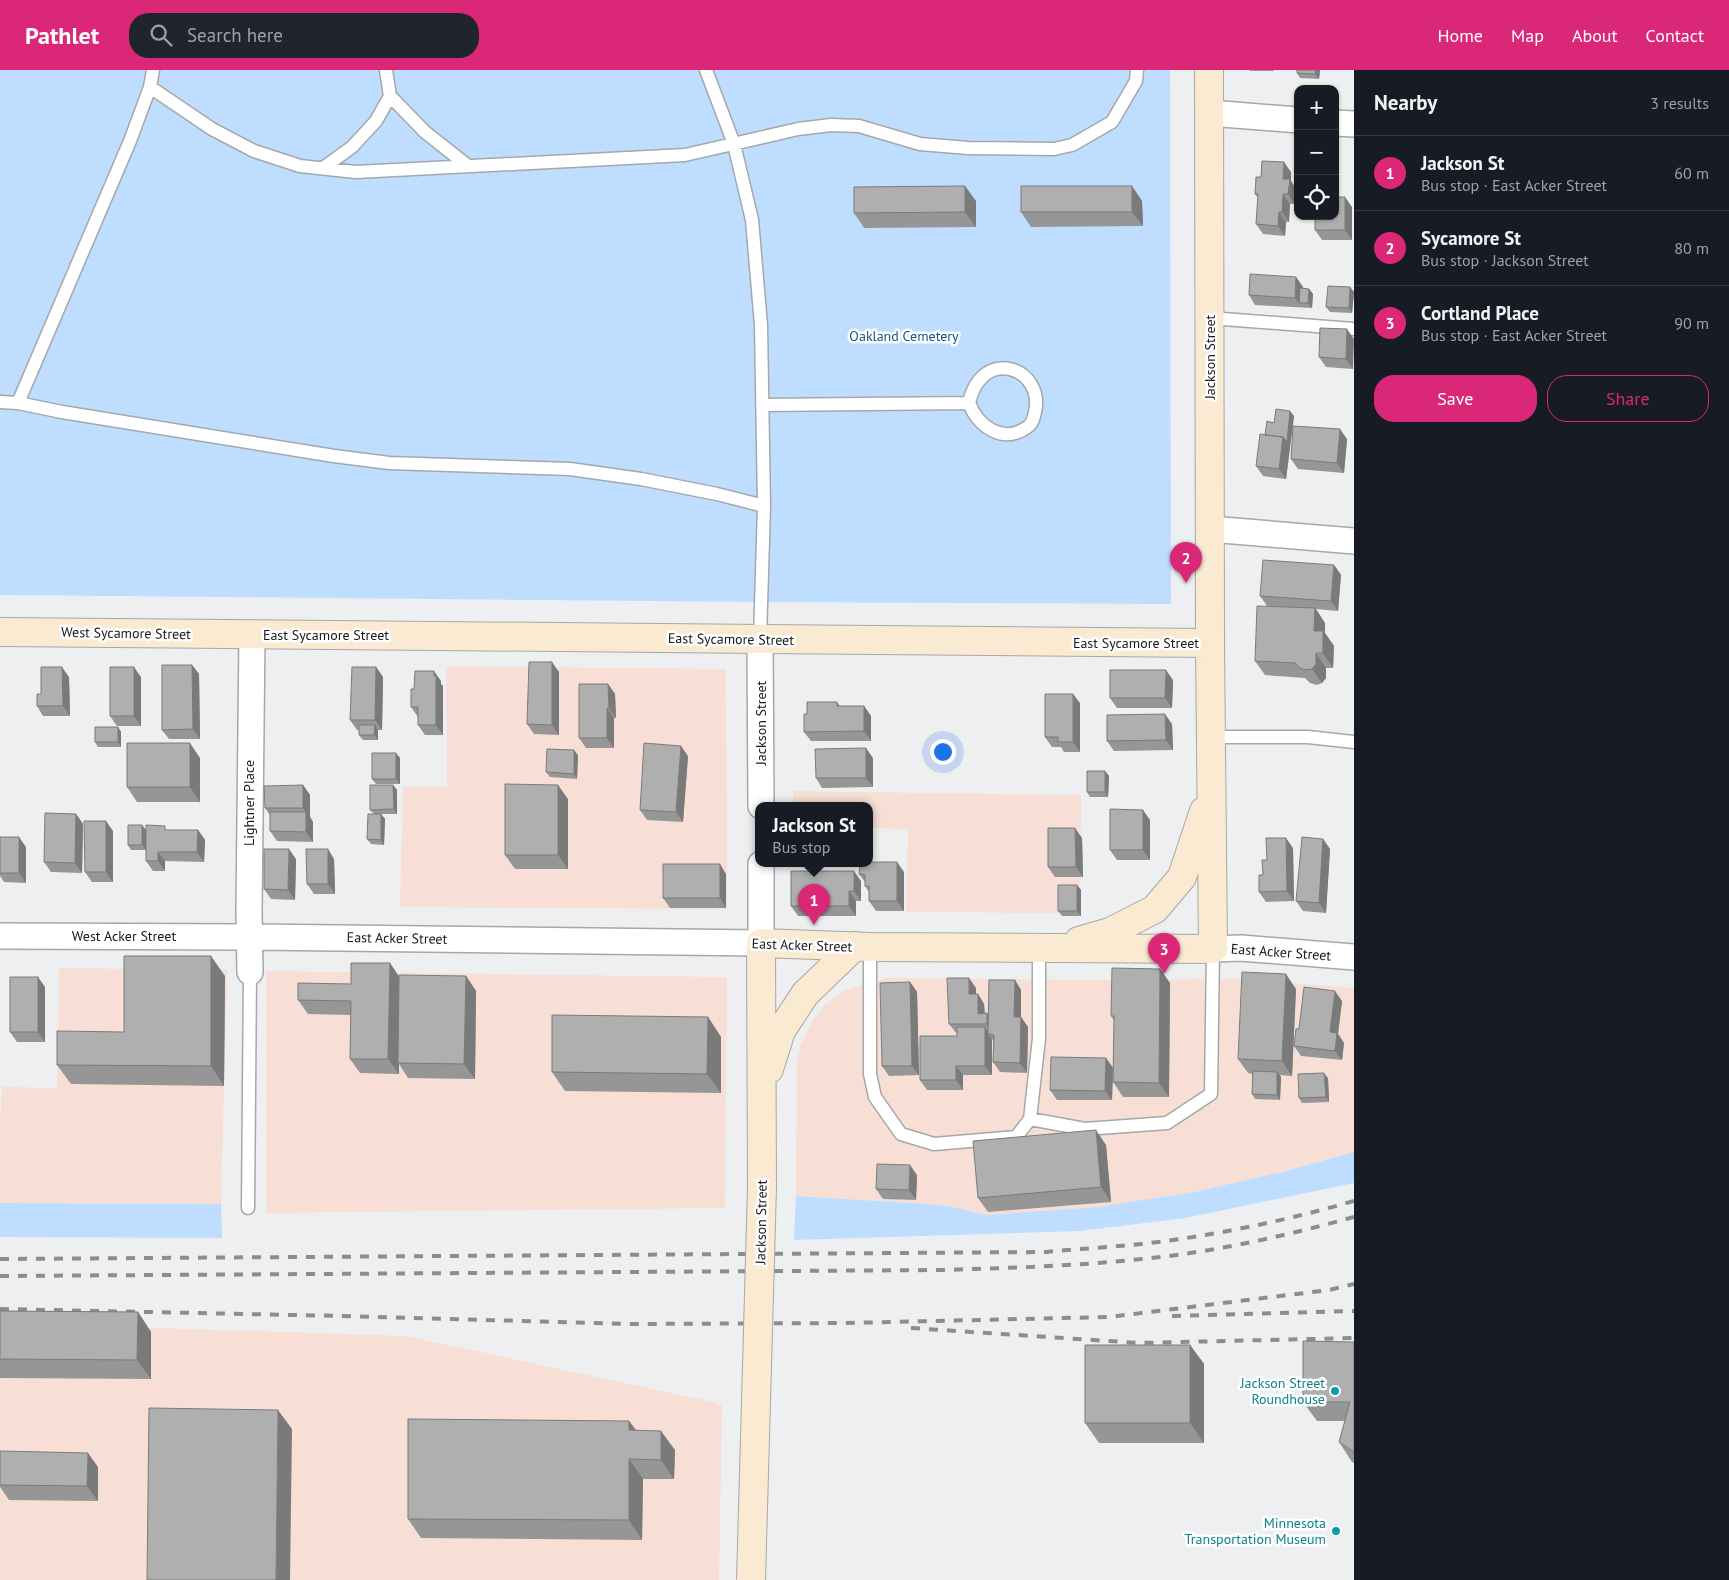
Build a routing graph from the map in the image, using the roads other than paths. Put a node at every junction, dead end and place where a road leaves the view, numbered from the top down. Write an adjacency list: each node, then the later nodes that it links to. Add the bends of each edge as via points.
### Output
1 (153, 70): 6 (lane)
2 (386, 70): 7 (lane)
3 (706, 70): 12 (lane)
4 (1136, 70): 12 (lane, via 1136,81 1112,122 1072,145 1054,149 920,144 859,126 830,125)
5 (1210, 70): 8 (street, Jackson Street)
6 (150, 87): 14 (lane, via 212,129 254,151 300,166); 18 (lane)
7 (390, 96): 13 (lane, via 424,132); 14 (lane, via 376,122 352,147)
8 (1210, 113): 9 (street); 15 (street, Jackson Street)
9 (1294, 120)
10 (1339, 122): 11 (street)
11 (1354, 124)
12 (734, 144): 13 (lane, via 685,155); 20 (lane, via 752,220 761,325)
13 (468, 166): 14 (lane, via 356,172)
14 (323, 168)
15 (1210, 318): 16 (lane); 22 (street, Jackson Street)
16 (1354, 329)
17 (0, 402): 18 (lane)
18 (18, 403): 21 (lane, via 389,463 570,469 641,478)
19 (969, 403): 19 (lane, via 979,422 996,433 1006,434 1020,432 1030,426 1037,404 1035,390 1027,378 1003,368 991,370 980,378 972,389); 20 (lane)
20 (762, 405): 21 (lane)
21 (764, 506): 26 (lane)
22 (1210, 529): 23 (street); 27 (street, Jackson Street)
23 (1354, 541)
24 (0, 632): 25 (street, West Sycamore Street)
25 (252, 634): 26 (street, East Sycamore Street); 34 (street, Lightner Place)
26 (760, 639): 27 (street, East Sycamore Street); 31 (street, Jackson Street)
27 (1210, 643): 28 (street, Jackson Street)
28 (1211, 737): 29 (lane, via 1308,737); 30 (street, Jackson Street)
29 (1354, 742)
30 (1211, 785): 37 (street, via 1182,877 1154,910 1110,932); 38 (street, Jackson Street)
31 (761, 802)
32 (761, 867): 35 (street, Jackson Street)
33 (0, 936): 34 (street, West Acker Street)
34 (249, 936): 35 (street, East Acker Street); 40 (street, Lightner Place)
35 (761, 943): 36 (street, East Acker Street); 41 (street, Jackson Street)
36 (862, 946): 37 (street, East Acker Street); 41 (street, via 805,994 781,1031); 42 (lane, via 870,1074 875,1097 901,1134 934,1144 1016,1137)
37 (1046, 948): 38 (street, East Acker Street); 42 (lane)
38 (1213, 949): 39 (street, East Acker Street, via 1241,948); 42 (lane, via 1211,1094 1167,1123 1085,1129)
39 (1354, 957)
40 (250, 972): 43 (lane)
41 (761, 1092): 44 (street, Jackson Street, bridge, via 762,1187)
42 (1030, 1119)
43 (248, 1208)
44 (751, 1580)

